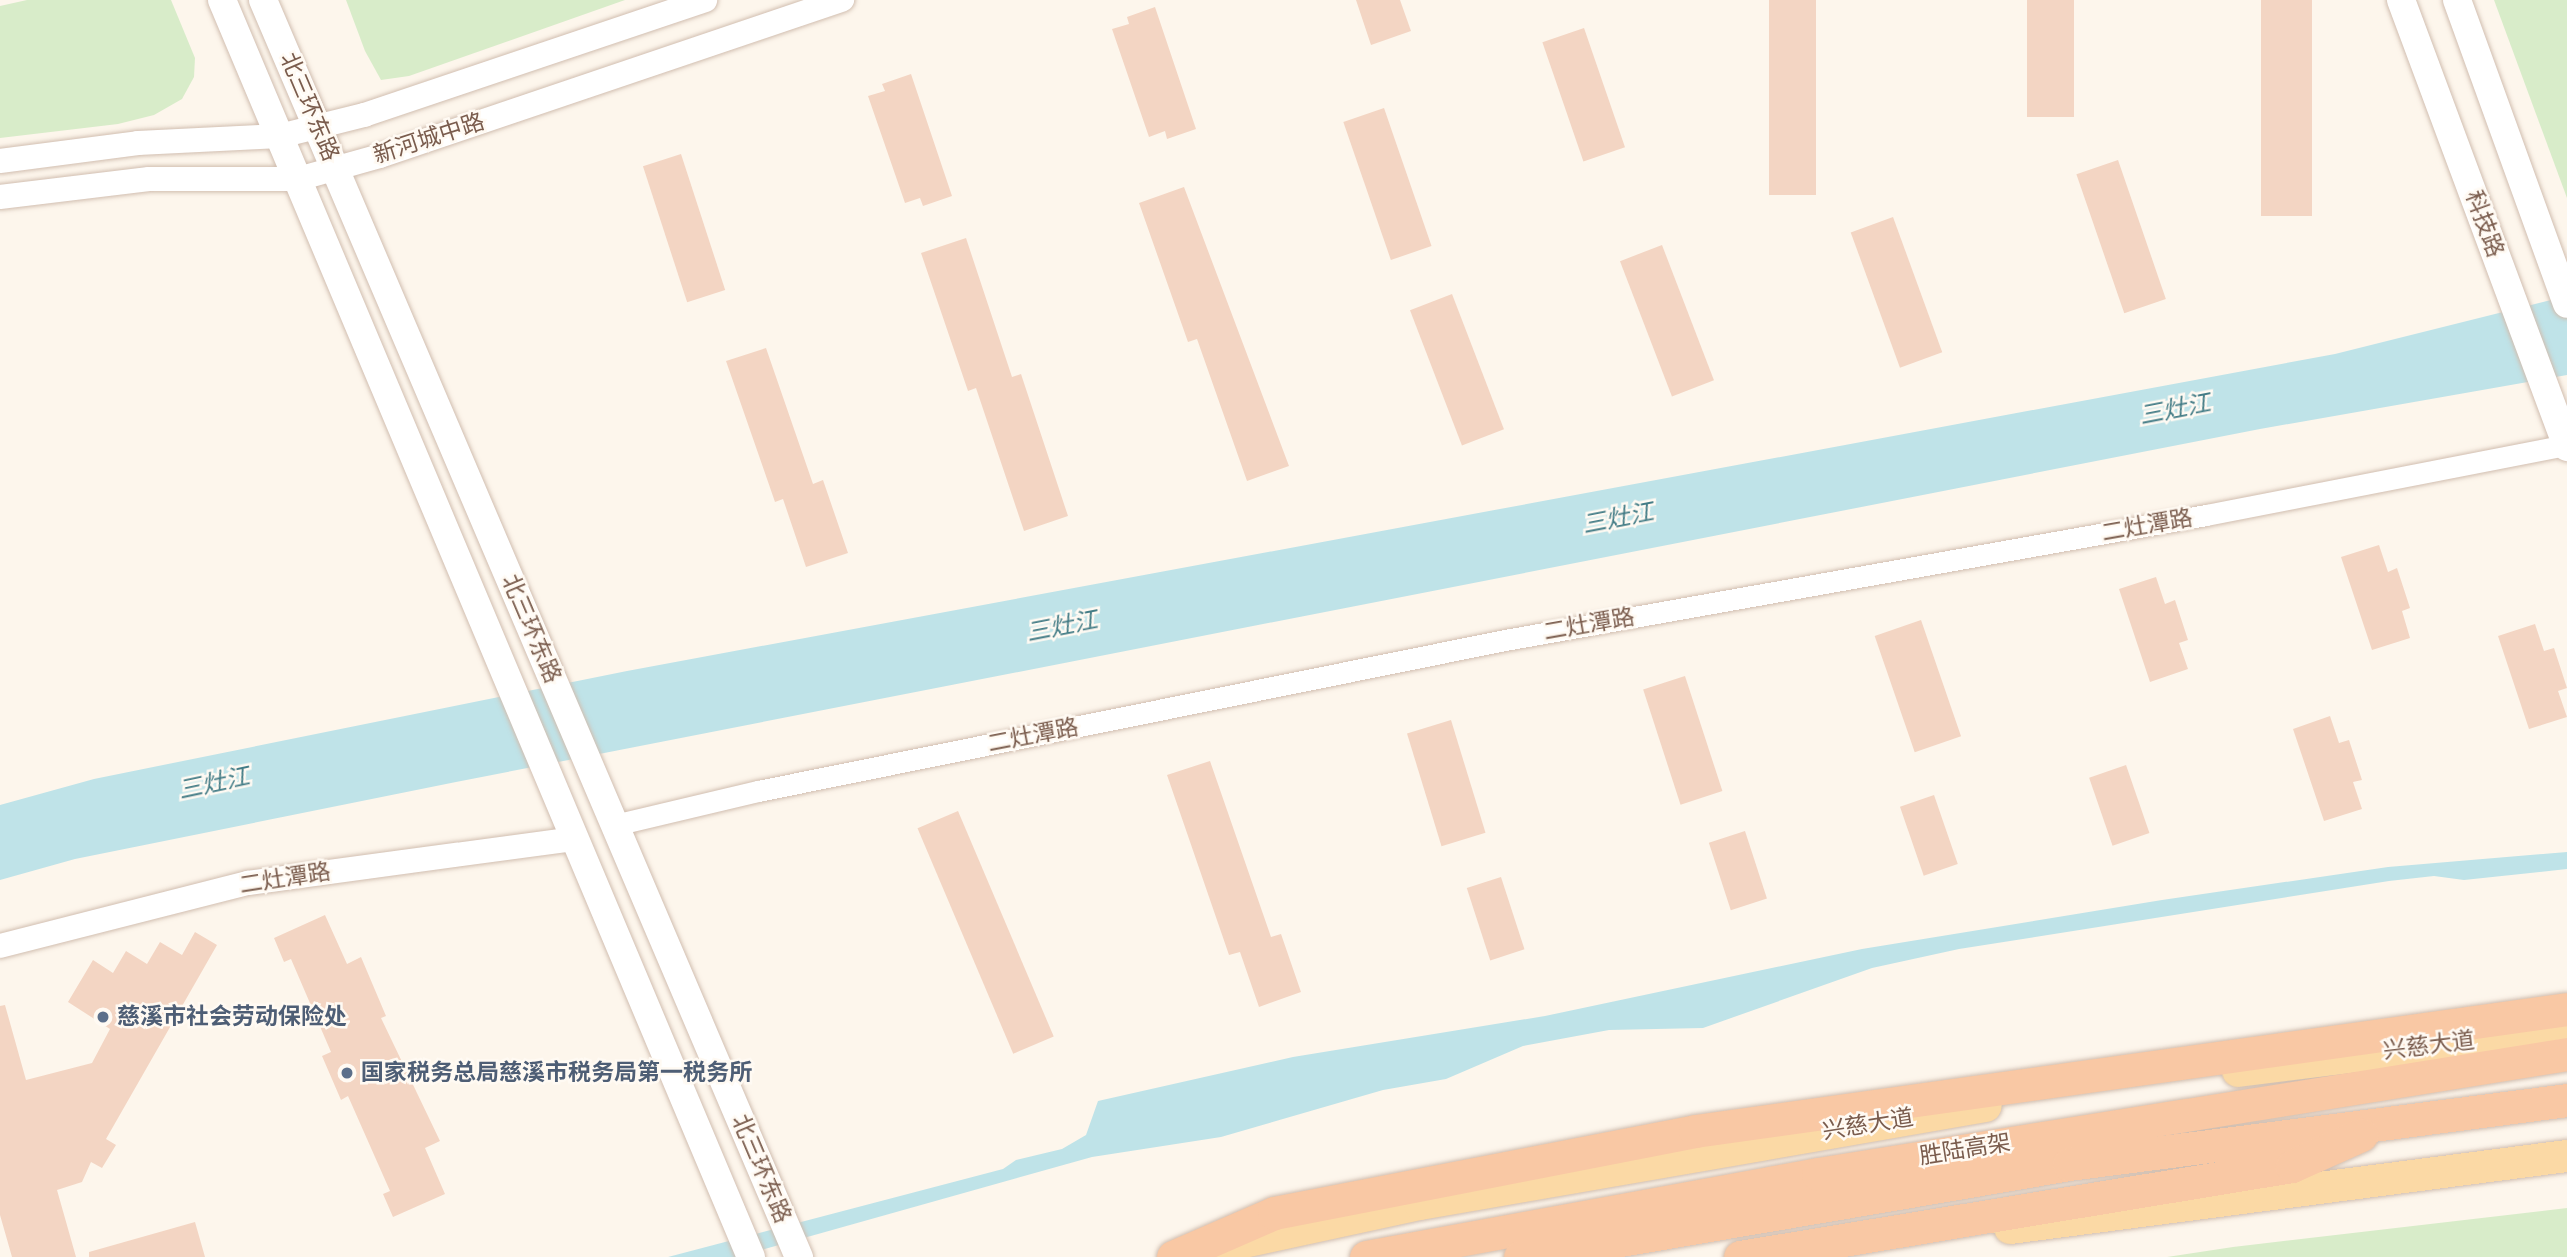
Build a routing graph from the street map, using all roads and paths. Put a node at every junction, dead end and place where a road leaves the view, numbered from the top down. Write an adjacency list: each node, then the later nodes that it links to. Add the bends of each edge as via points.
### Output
1 (222, 0): 8 (main road, 北三环东路)
2 (262, 0): 7 (main road, 北三环东路)
3 (705, 0): 7 (street, 新河城中路)
4 (842, 0): 10 (street, 新河城中路)
5 (2401, 0): 14 (main road, 科技路)
6 (2457, 0): 13 (main road)
7 (317, 127): 8 (street, 新河城中路); 10 (main road, 北三环东路)
8 (280, 136): 9 (street, 新河城中路, via 138,143); 11 (main road, 北三环东路)
9 (0, 161)
10 (335, 170): 11 (street, 新河城中路); 15 (main road, 北三环东路)
11 (298, 179): 12 (street, 新河城中路, via 149,179); 16 (main road, 北三环东路)
12 (0, 197)
13 (2565, 299)
14 (2567, 446): 15 (street, 二灶潭路, via 1491,643 758,791)
15 (614, 825): 25 (main road, 北三环东路)
16 (575, 839): 17 (street, 二灶潭路, via 248,883); 24 (main road, 北三环东路)
17 (0, 946)
18 (2567, 1009): 26 (highway, via 1695,1132 1273,1213)
19 (2567, 1030): 26 (main road, 兴慈大道, via 2059,1095 1825,1132 1420,1204)
20 (2567, 1054): 27 (highway, 胜陆高架, via 1818,1174)
21 (2567, 1100): 22 (highway, 胜陆高架)
22 (2392, 1122): 28 (highway, 胜陆高架, via 2042,1168); 29 (highway, via 2292,1166)
23 (2567, 1156): 30 (main road)
24 (751, 1257)
25 (799, 1257)
26 (1174, 1257)
27 (1366, 1257)
28 (1520, 1257)
29 (1740, 1257)
30 (1783, 1257)

